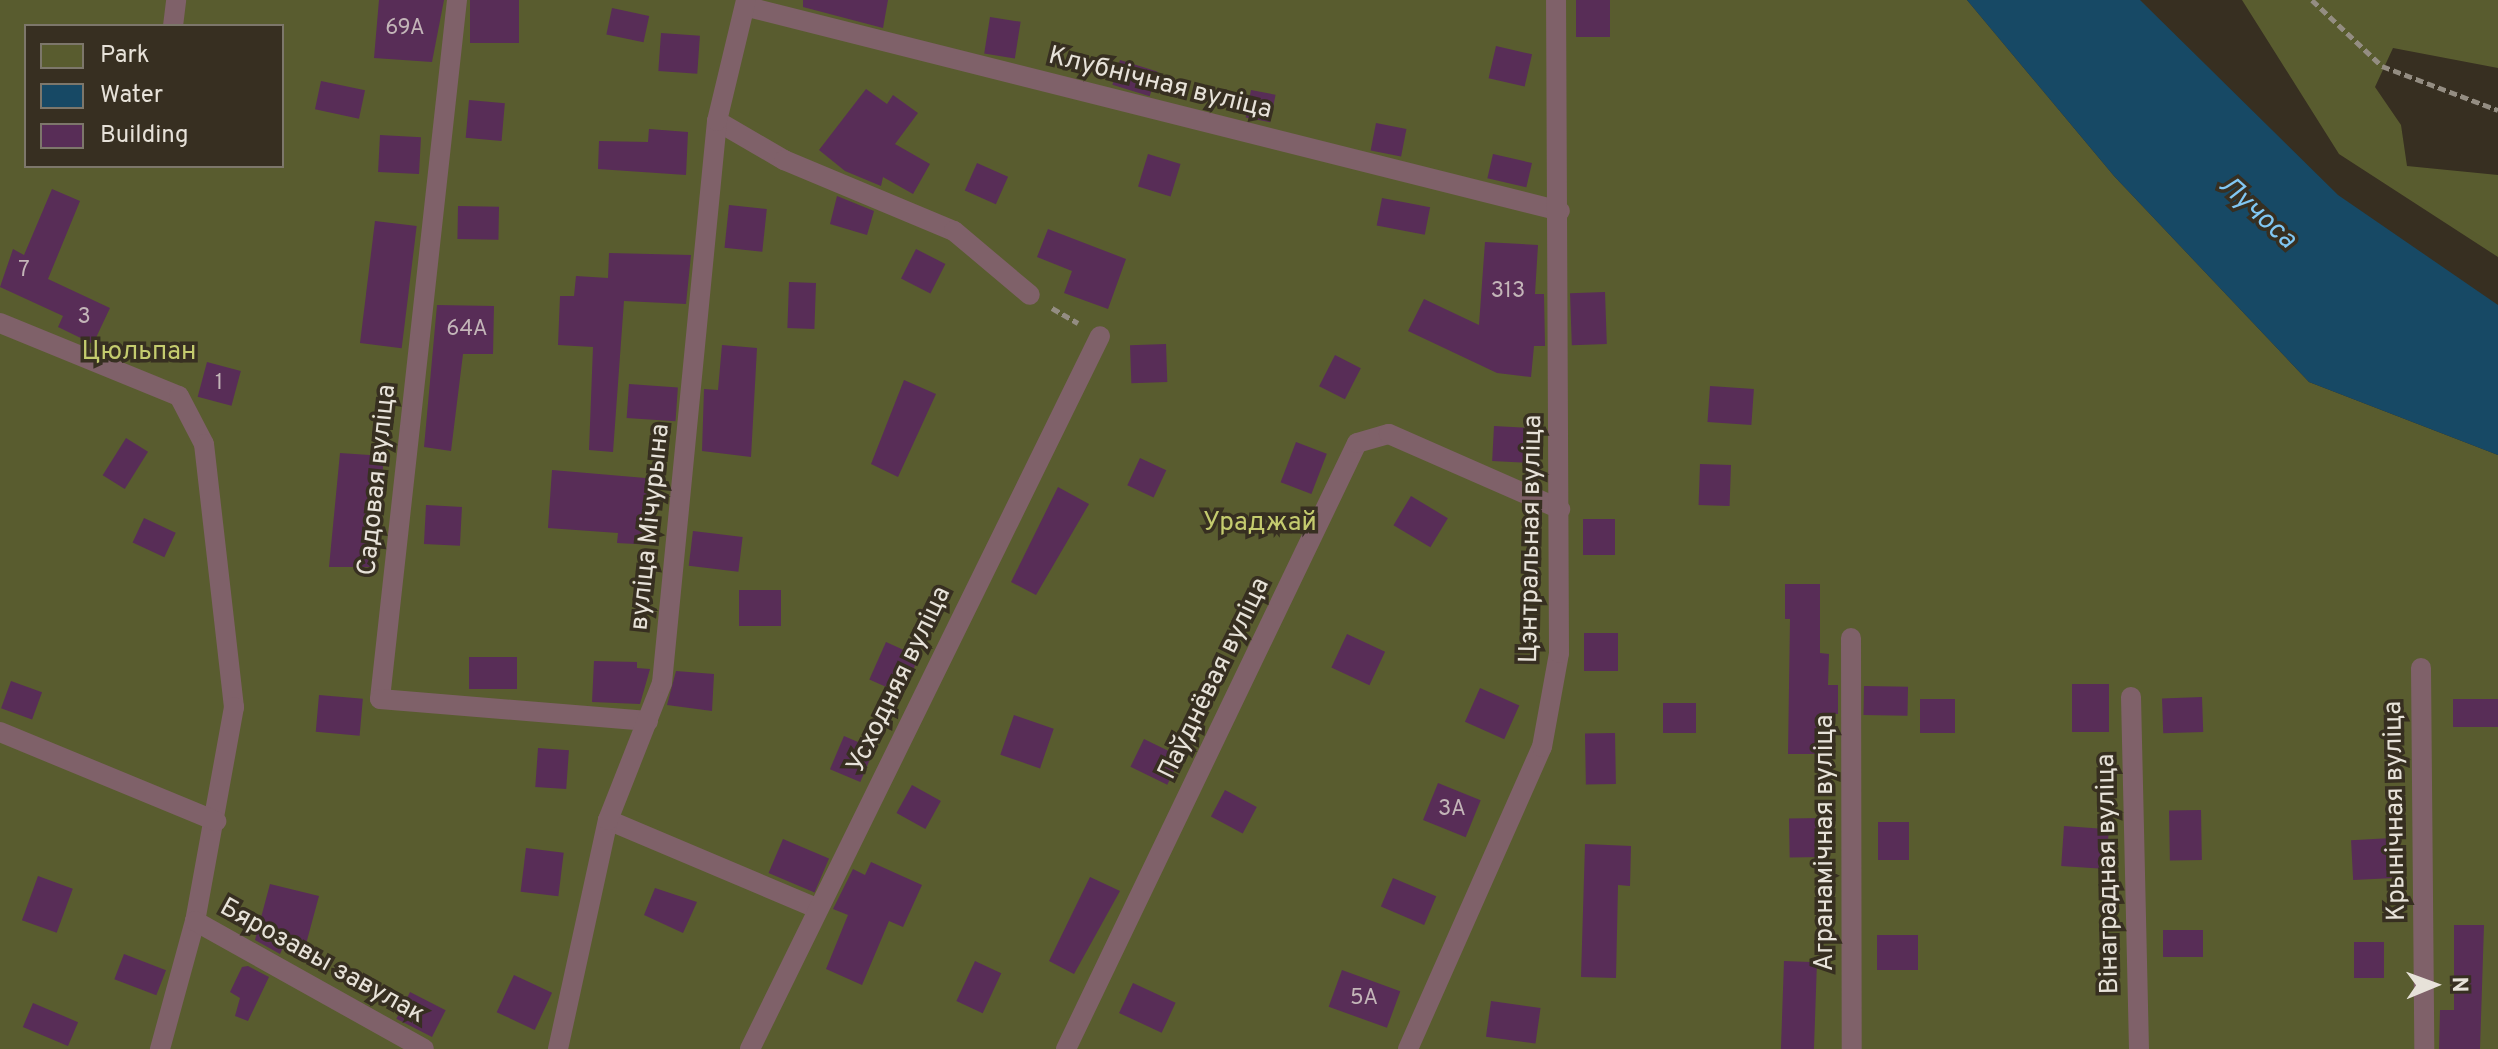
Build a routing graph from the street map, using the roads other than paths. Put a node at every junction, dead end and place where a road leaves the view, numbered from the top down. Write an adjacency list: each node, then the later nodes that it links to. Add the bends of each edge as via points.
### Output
1 (176, 0): 5 (lane)
2 (457, 0): 15 (lane, Садовая вуліца, via 380,699)
3 (1556, 0): 7 (lane, Цэнтральная вуліца)
4 (747, 3): 6 (lane, вуліца Мічурына); 7 (lane, Клубнічная вуліца)
5 (173, 24)
6 (717, 121): 8 (lane, via 784,160 954,231); 15 (lane, вуліца Мічурына, via 662,683)
7 (1560, 211): 11 (lane, Цэнтральная вуліца)
8 (1030, 295)
9 (0, 323): 18 (lane, via 179,396 204,444 234,707)
10 (1100, 336): 19 (lane, Усходняя вуліца)
11 (1560, 509): 21 (lane, Цэнтральная вуліца, via 1559,653 1542,747); 26 (lane, Паўднёвая вуліца, via 1389,434 1357,443)
12 (1851, 638): 27 (lane, Агранамічная вуліца)
13 (2421, 668): 29 (lane, Крынічная вуліца)
14 (2131, 697): 28 (lane, Вінаградная вуліца)
15 (648, 721): 17 (lane, вуліца Мічурына)
16 (0, 732): 18 (lane)
17 (608, 820): 19 (lane); 24 (lane, вуліца Мічурына)
18 (216, 821): 20 (lane)
19 (816, 908): 25 (lane, Усходняя вуліца)
20 (195, 921): 22 (lane); 23 (lane, Бярозавы завулак)
21 (1414, 1048)
22 (160, 1049)
23 (424, 1049)
24 (558, 1049)
25 (750, 1049)
26 (1066, 1049)
27 (1852, 1049)
28 (2139, 1049)
29 (2424, 1049)

